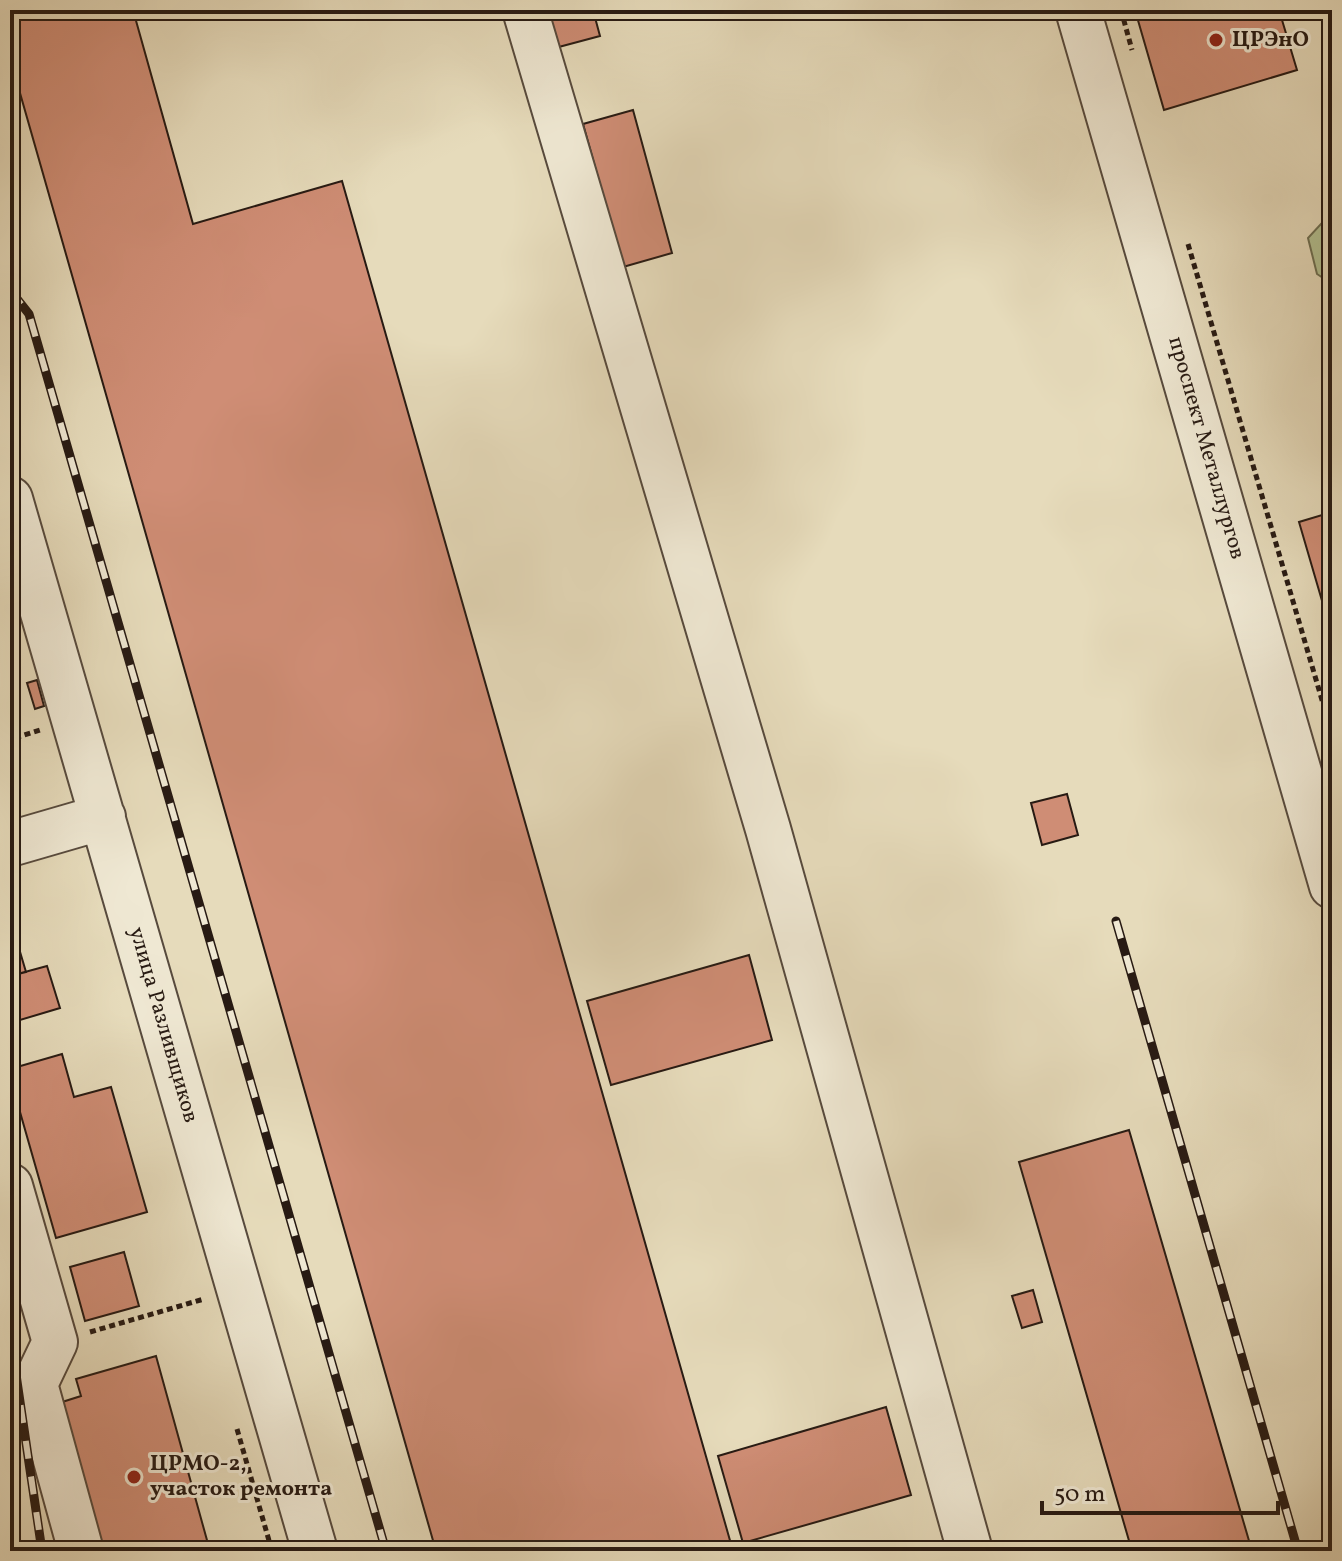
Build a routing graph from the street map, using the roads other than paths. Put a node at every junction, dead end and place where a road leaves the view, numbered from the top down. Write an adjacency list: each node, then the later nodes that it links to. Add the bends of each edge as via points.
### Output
1 (525, 10): 10 (street, via 768,829)
2 (1078, 10): 6 (street, проспект Металлургов)
3 (10, 499): 4 (street, улица Разливщиков)
4 (103, 817): 5 (street); 9 (street, улица Разливщиков)
5 (10, 844)
6 (1330, 873)
7 (10, 1186): 8 (street, via 55,1342 35,1384)
8 (81, 1551)
9 (315, 1551)
10 (970, 1551)

